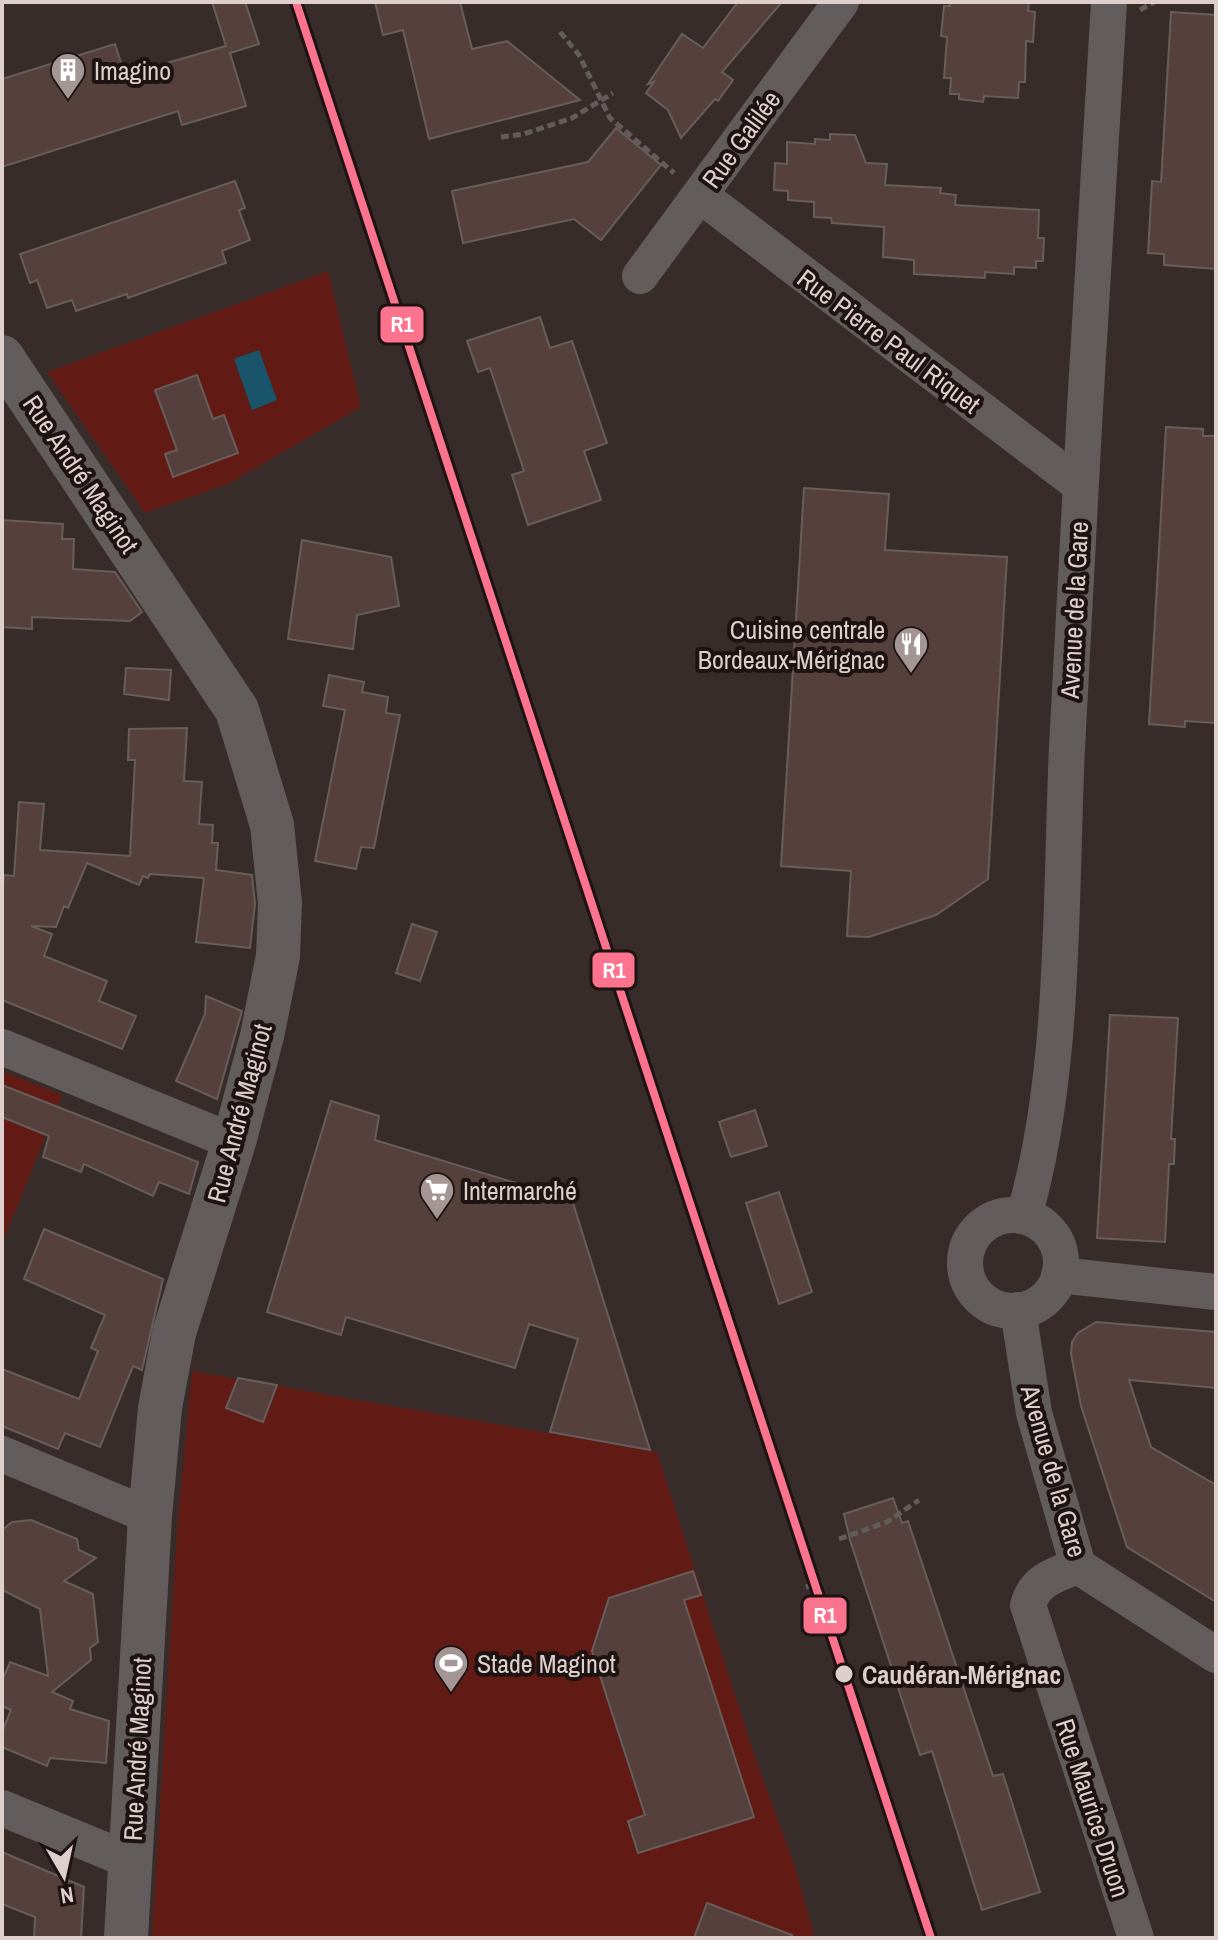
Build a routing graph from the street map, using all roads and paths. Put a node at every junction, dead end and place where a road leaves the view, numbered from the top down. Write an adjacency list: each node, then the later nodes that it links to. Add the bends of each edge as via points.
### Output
1 (841, 2): 7 (street, Rue Galilée)
2 (1109, 2): 10 (street, Avenue de la Gare)
3 (560, 32): 5 (path, via 579,55)
4 (613, 93): 5 (path)
5 (600, 98): 6 (path, via 572,118); 7 (path, via 610,118)
6 (501, 137)
7 (700, 195): 8 (street, Rue Galilée); 10 (street, Rue Pierre Paul Riquet)
8 (640, 276)
9 (2, 357): 12 (street, Rue André Maginot, via 237,710 272,825 280,903 278,956)
10 (1080, 485): 13 (street, Avenue de la Gare, via 1052,1064 1036,1174)
11 (2, 1047): 12 (street)
12 (234, 1142): 19 (street, Rue André Maginot, via 174,1333 160,1408)
13 (1024, 1216): 14 (street, via 1054,1238 1060,1250); 16 (street, via 994,1218 981,1226 966,1252 965,1267 977,1294 988,1304)
14 (1059, 1275): 15 (street); 16 (street, via 1039,1303)
15 (1216, 1292)
16 (1018, 1310): 21 (street, Avenue de la Gare, via 1034,1413)
17 (2, 1454): 19 (street)
18 (919, 1500): 20 (path, via 887,1522)
19 (150, 1516): 26 (street, Rue André Maginot)
20 (839, 1539)
21 (1078, 1566): 24 (street, Avenue de la Gare); 28 (street, Rue Maurice Druon, via 1048,1577 1032,1590 1028,1605)
22 (822, 1582): 23 (path)
23 (806, 1587)
24 (1216, 1655)
25 (2, 1808): 26 (street)
26 (131, 1861): 27 (street, Rue André Maginot)
27 (126, 1938)
28 (1136, 1938)

